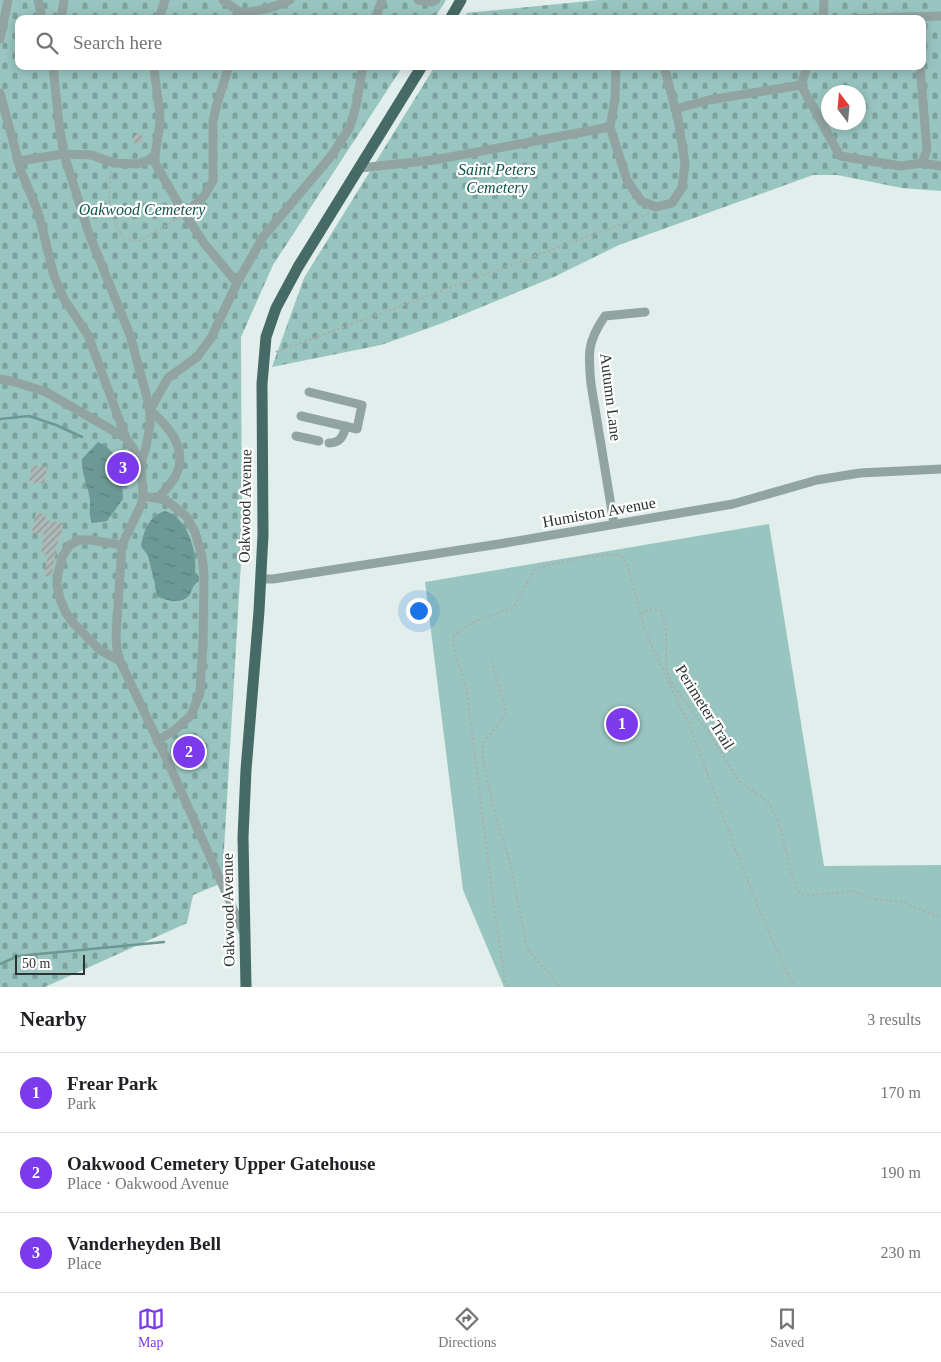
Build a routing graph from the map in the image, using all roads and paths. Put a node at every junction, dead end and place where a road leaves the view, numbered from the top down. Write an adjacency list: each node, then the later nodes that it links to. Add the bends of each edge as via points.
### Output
1 (8, 0): 22 (street)
2 (38, 0): 12 (street)
3 (64, 0): 13 (street)
4 (165, 0): 14 (street)
5 (224, 0): 15 (street)
6 (290, 0): 16 (street)
7 (382, 0): 17 (street)
8 (418, 0): 9 (street)
9 (436, 0)
10 (461, 0): 18 (main road)
11 (824, 0): 19 (street)
12 (41, 15)
13 (62, 15)
14 (160, 15)
15 (239, 15)
16 (243, 15)
17 (376, 15)
18 (452, 15)
19 (822, 15)
20 (941, 16): 21 (street)
21 (926, 17)
22 (0, 39)
23 (53, 70): 36 (street)
24 (154, 70): 37 (street, via 160,118)
25 (228, 70): 44 (street, via 213,121 213,181 204,196)
26 (362, 70): 45 (street, via 350,127 332,156 263,237)
27 (420, 70): 42 (main road, Oakwood Avenue)
28 (616, 70): 35 (street)
29 (665, 70): 34 (street)
30 (806, 70): 32 (street)
31 (920, 70): 40 (street, via 927,150)
32 (801, 85): 34 (street); 40 (street, via 840,156 901,166)
33 (0, 93): 38 (street)
34 (675, 109): 43 (street, via 685,163 682,188 672,203)
35 (610, 127): 42 (street, via 434,160); 43 (street, via 627,180 641,201)
36 (64, 154): 38 (street); 39 (street, via 91,155); 50 (street, via 88,231 130,335)
37 (154, 155): 39 (street, via 137,164); 44 (street, via 155,163)
38 (18, 161): 54 (street, via 38,212 54,276 64,300 88,335)
39 (114, 163): 44 (path, via 109,175 108,199 117,229 125,239 140,241)
40 (922, 163): 41 (street)
41 (941, 166)
42 (360, 168): 47 (main road, Oakwood Avenue, via 276,308 266,337)
43 (656, 207): 47 (path, via 656,211)
44 (185, 214): 45 (street)
45 (237, 283): 50 (street, via 211,338 197,357 168,378)
46 (645, 312): 61 (street, Autumn Lane, via 605,316 589,348 591,384)
47 (264, 356): 63 (main road, Oakwood Avenue)
48 (0, 379): 54 (street, via 46,392)
49 (309, 392): 52 (street, via 362,405 357,429)
50 (150, 410): 57 (street, via 150,425); 60 (street, via 170,432 180,455 178,470 171,484)
51 (301, 416): 52 (street)
52 (346, 426): 56 (street, via 343,437 336,443)
53 (296, 436): 55 (street)
54 (126, 438): 57 (street)
55 (319, 441)
56 (329, 443)
57 (141, 463): 59 (street)
58 (941, 469): 61 (street, Humiston Avenue, via 893,470 826,478 733,504)
59 (143, 496): 60 (street); 62 (street)
60 (158, 498): 67 (street, via 166,500 186,517 195,532 204,576 200,693 191,715)
61 (614, 524): 63 (street, Humiston Avenue)
62 (122, 545): 66 (street, via 116,636); 66 (street, via 91,540 80,540 70,545 63,555 57,585 66,613 74,624 100,650)
63 (260, 579): 69 (main road, Oakwood Avenue, via 246,770)
64 (640, 613): 68 (path, Perimeter Trail, via 652,609 661,611 666,627 666,670 673,685 740,782 766,801 777,818 800,894 852,891 875,899 902,902); 71 (path, via 628,566 621,555 604,554 575,558 535,570 513,608 473,622 454,635 453,648 467,691 493,902); 73 (path, via 691,729 740,862)
65 (493, 660): 72 (path, via 506,710 505,716 485,740 482,750 484,765 510,862 527,949)
66 (120, 661): 67 (street)
67 (157, 740): 69 (street)
68 (941, 918)
69 (245, 934): 70 (main road, Oakwood Avenue)
70 (246, 987)
71 (508, 987)
72 (559, 987)
73 (794, 987)

